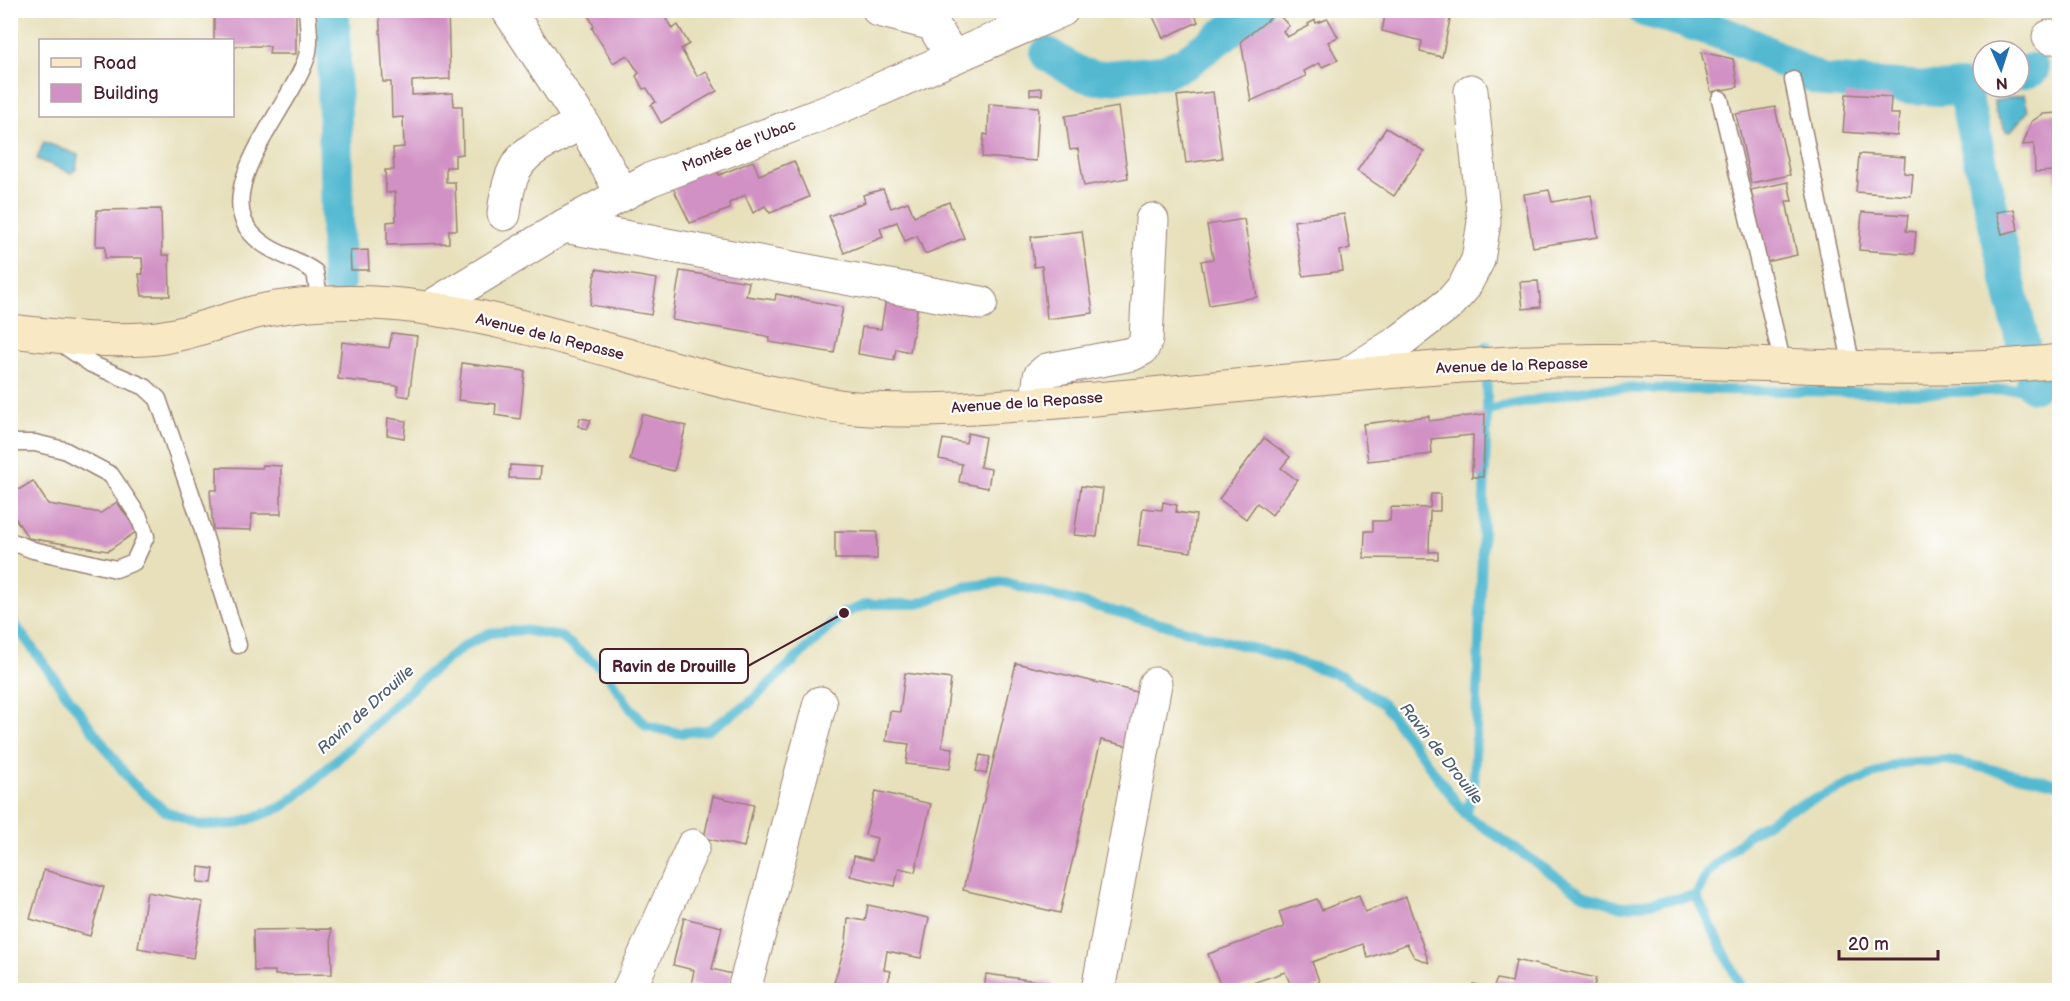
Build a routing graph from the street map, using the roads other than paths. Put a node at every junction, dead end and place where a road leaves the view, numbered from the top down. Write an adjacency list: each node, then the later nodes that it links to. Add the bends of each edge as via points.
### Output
1 (307, 10): 14 (lane, via 308,55 248,169 239,198 252,234 315,272)
2 (508, 10): 9 (street)
3 (879, 10): 5 (street, via 933,24)
4 (1062, 10): 5 (street, Montée de l'Ubac)
5 (952, 57): 10 (street, Montée de l'Ubac, via 851,102)
6 (1793, 80): 21 (lane)
7 (1471, 91): 22 (street, via 1484,222 1478,260 1451,302)
8 (1720, 99): 20 (lane)
9 (582, 122): 10 (street); 11 (street, via 527,153 518,163 507,184)
10 (622, 193): 13 (street, Montée de l'Ubac)
11 (504, 214)
12 (1152, 220): 23 (street, via 1146,340 1142,349 1047,369 1040,376)
13 (564, 226): 15 (street); 16 (street, Montée de l'Ubac)
14 (320, 303): 16 (street, Avenue de la Repasse); 18 (street, Avenue de la Repasse, via 259,312 146,339)
15 (981, 303)
16 (429, 308): 23 (street, Avenue de la Repasse, via 513,324 715,381 829,405 890,409)
17 (10, 331): 18 (street, Avenue de la Repasse)
18 (51, 335): 26 (lane, via 84,360 145,387 158,399)
19 (2060, 361): 21 (street, Avenue de la Repasse, via 1981,367)
20 (1783, 366): 21 (street, Avenue de la Repasse); 22 (street, Avenue de la Repasse, via 1516,363)
21 (1852, 367)
22 (1345, 376): 23 (street, Avenue de la Repasse)
23 (1037, 404)
24 (10, 443): 25 (lane, via 35,443 64,450 111,475 146,536 134,562 116,569)
25 (10, 541)
26 (237, 645)
27 (1155, 684): 32 (street)
28 (820, 703): 31 (street)
29 (693, 846): 30 (street)
30 (629, 990)
31 (744, 990)
32 (1098, 990)

